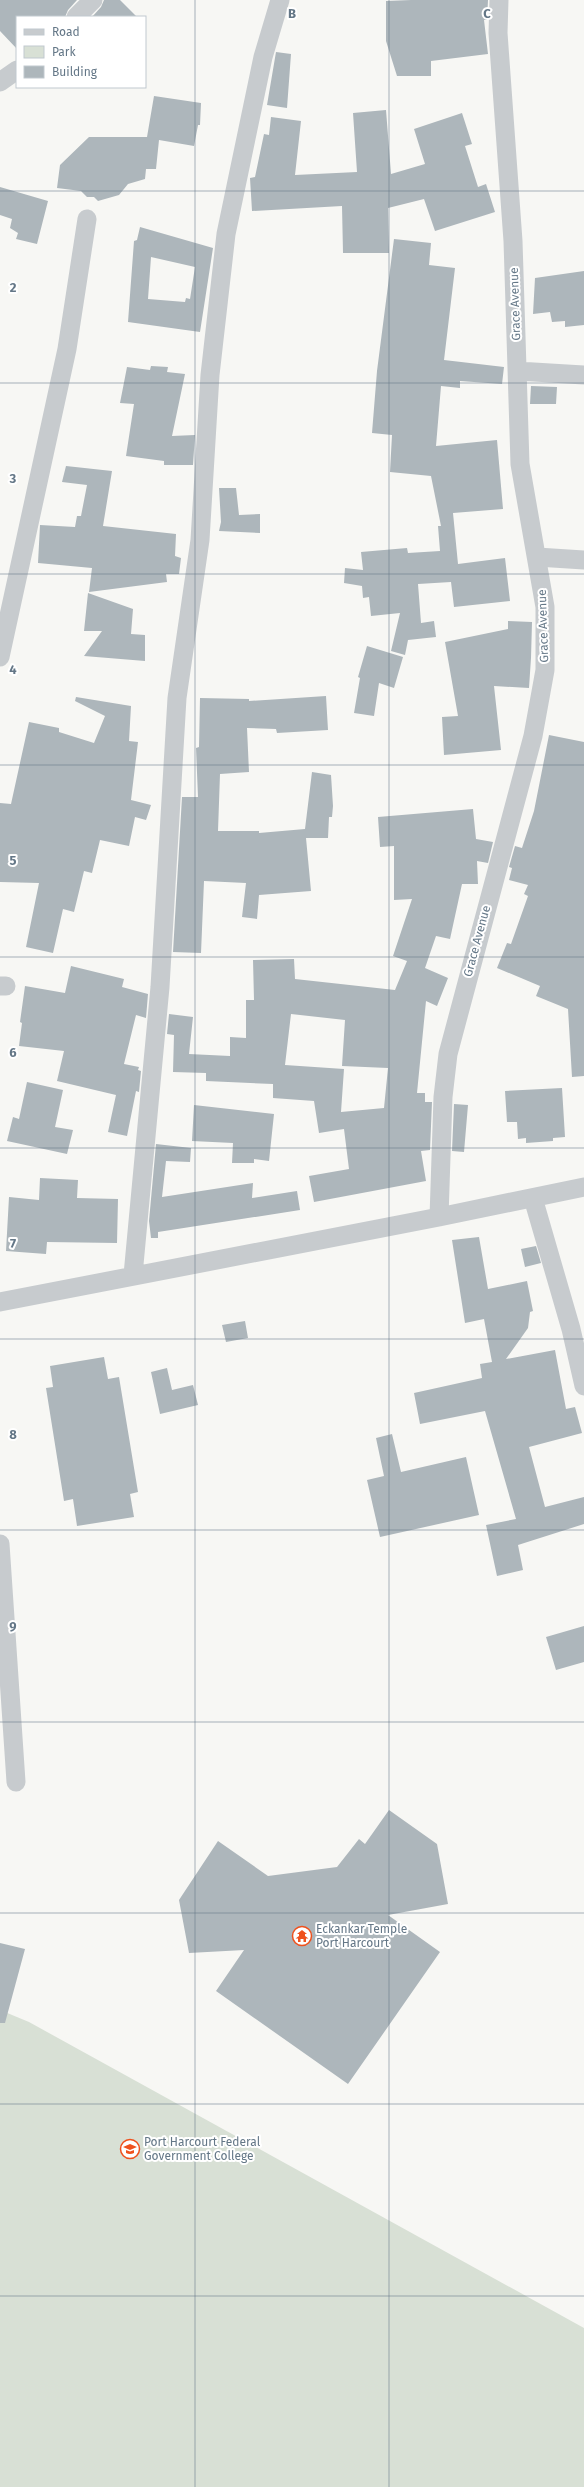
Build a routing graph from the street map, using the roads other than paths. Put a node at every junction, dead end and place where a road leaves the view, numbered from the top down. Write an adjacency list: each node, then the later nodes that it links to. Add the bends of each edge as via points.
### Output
1 (93, 0): 4 (street)
2 (280, 0): 16 (street, via 263,56 225,242 210,376 200,540 177,698 160,988)
3 (499, 0): 8 (street, Grace Avenue, via 498,33 513,241)
4 (77, 16)
5 (16, 71): 6 (street)
6 (0, 82)
7 (87, 219): 12 (street, via 67,349)
8 (517, 371): 9 (street); 10 (street, Grace Avenue, via 520,464)
9 (584, 375)
10 (538, 557): 11 (street); 15 (street, Grace Avenue, via 544,607 545,670 533,736 448,1054 443,1097)
11 (584, 560)
12 (0, 658)
13 (584, 1187): 14 (street)
14 (533, 1198): 15 (street); 18 (street, via 571,1329)
15 (440, 1217): 16 (street)
16 (133, 1275): 17 (street)
17 (0, 1302)
18 (584, 1386)
19 (0, 1544): 20 (street)
20 (16, 1782)

